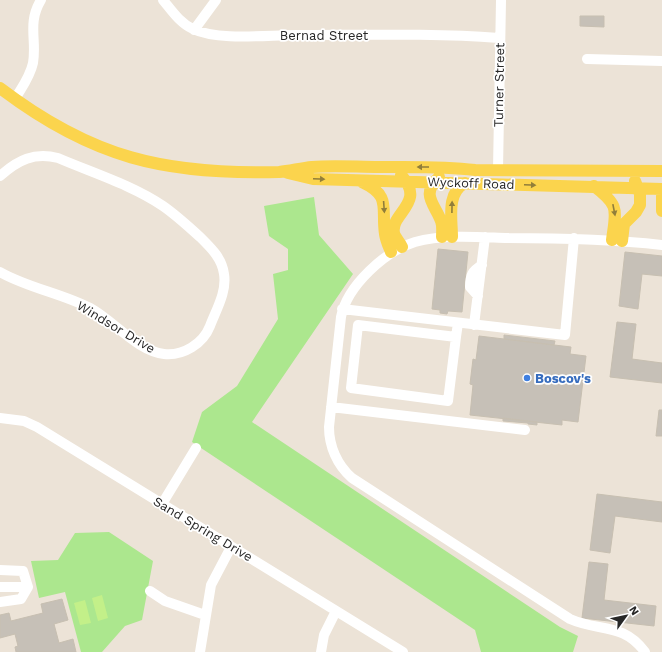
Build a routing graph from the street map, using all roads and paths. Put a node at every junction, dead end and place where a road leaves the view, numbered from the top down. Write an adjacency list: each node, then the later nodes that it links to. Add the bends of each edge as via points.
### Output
1 (41, 0): 10 (street, via 32,24 31,69)
2 (163, 0): 5 (street, Bernad Street, via 178,19)
3 (216, 0): 5 (street)
4 (501, 0): 6 (street, Turner Street)
5 (194, 30): 6 (street, Bernad Street, via 217,35)
6 (499, 38): 13 (street, Turner Street)
7 (587, 59): 8 (street)
8 (662, 60)
9 (0, 88): 10 (main road, Wyckoff Road)
10 (15, 99): 16 (main road, Wyckoff Road, via 67,132 139,160 198,170)
11 (390, 167): 12 (main road, Wyckoff Road, one-way to 11, via 452,167); 16 (main road, Wyckoff Road, via 313,167); 20 (main road)
12 (476, 170): 13 (main road, Wyckoff Road); 21 (main road, via 447,174)
13 (498, 170): 14 (main road, Wyckoff Road)
14 (596, 170): 15 (main road, Wyckoff Road); 23 (main road, via 589,177)
15 (624, 170): 17 (main road, Wyckoff Road); 24 (main road)
16 (281, 172): 19 (main road, Wyckoff Road, one-way to 19, via 313,179)
17 (662, 172)
18 (0, 176): 35 (street, Windsor Drive, via 26,158 49,156 150,198 185,224 217,255 225,279 221,298 204,337 189,350 165,354 156,353 142,346 90,308 19,282)
19 (359, 181): 20 (main road, Wyckoff Road); 34 (main road, one-way to 34, via 375,189 382,197 385,234)
20 (405, 181): 21 (main road, Wyckoff Road); 33 (main road, via 409,200 397,219 394,231)
21 (435, 182): 22 (main road, Wyckoff Road); 28 (main road, via 430,200)
22 (465, 183): 23 (main road, Wyckoff Road, one-way to 23); 28 (main road, one-way to 22, via 453,195 458,187)
23 (595, 187): 24 (main road, Wyckoff Road); 31 (main road, one-way to 31, via 609,197 614,206)
24 (639, 188): 25 (main road, Wyckoff Road); 31 (main road, via 638,208 624,224)
25 (662, 188)
26 (662, 196): 27 (main road)
27 (662, 211)
28 (447, 237): 29 (street); 33 (street)
29 (485, 237): 30 (street); 39 (street)
30 (574, 238): 31 (street); 39 (street, via 565,335)
31 (617, 240): 32 (street)
32 (662, 245)
33 (402, 246): 34 (street)
34 (391, 252): 36 (street, via 366,274)
35 (0, 272)
36 (342, 310): 37 (street); 42 (street)
37 (399, 317): 38 (street); 40 (street)
38 (458, 323): 39 (street); 41 (street)
39 (474, 325)
40 (398, 330): 41 (street); 41 (street, via 358,325 351,388 448,400)
41 (456, 337)
42 (331, 407): 44 (street); 58 (street, via 330,442 338,462 352,478 566,617 582,624 622,631)
43 (0, 418): 46 (street, Sand Spring Drive, via 24,421 38,427)
44 (525, 430)
45 (196, 448): 46 (street)
46 (162, 504): 47 (street, Sand Spring Drive)
47 (231, 546): 53 (street, Sand Spring Drive); 54 (street, via 211,586)
48 (0, 570): 50 (street, via 23,571)
49 (0, 587): 50 (street)
50 (28, 587): 52 (street, via 21,598)
51 (150, 591): 54 (street, via 165,602)
52 (0, 602)
53 (336, 611): 56 (street, via 324,635); 57 (street, Sand Spring Drive)
54 (205, 615): 55 (street)
55 (200, 652)
56 (321, 652)
57 (403, 652)
58 (645, 652)

